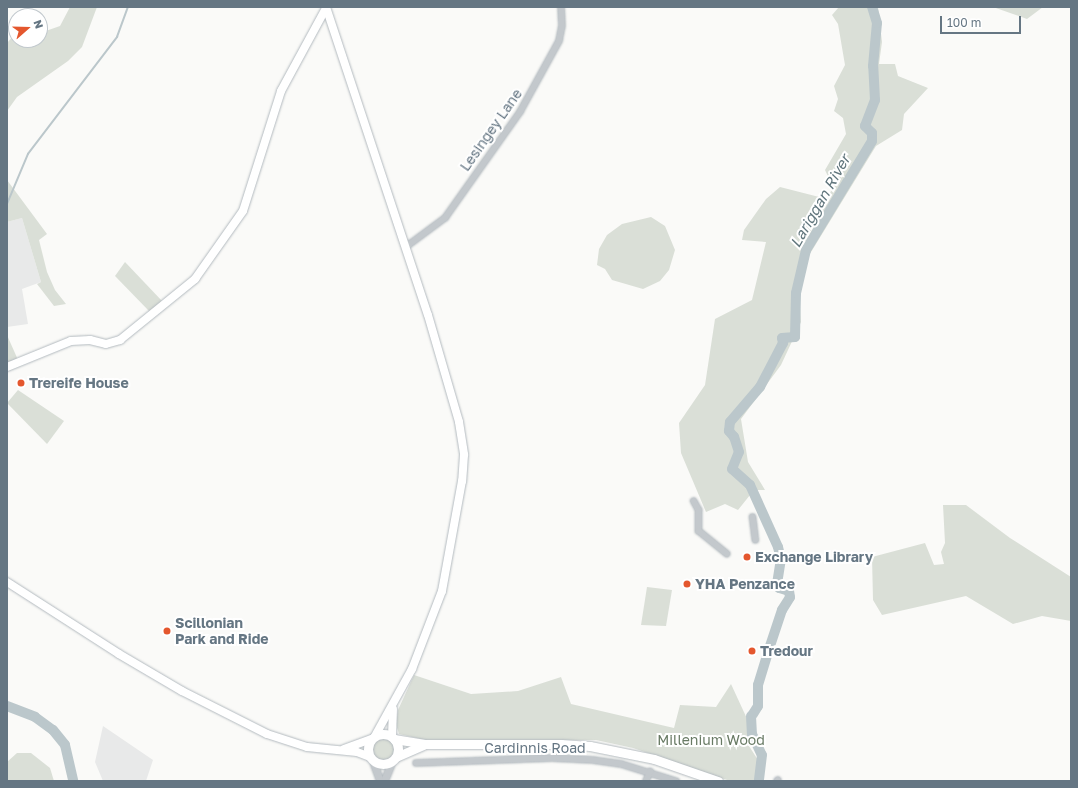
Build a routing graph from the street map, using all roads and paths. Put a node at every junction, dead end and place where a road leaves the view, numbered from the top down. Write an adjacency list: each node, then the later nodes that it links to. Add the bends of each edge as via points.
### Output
1 (561, 7): 3 (street, Lesingey Lane, via 559,41 520,112 445,218)
2 (326, 8): 3 (main road); 4 (main road, via 281,91 243,211 196,279 120,340 106,344 90,340 72,341)
3 (406, 247): 10 (main road, via 447,377 462,434 464,455 462,481 442,591 426,637)
4 (7, 368)
5 (694, 501): 8 (street, via 699,510 699,531)
6 (753, 517): 7 (street)
7 (756, 540)
8 (727, 554)
9 (7, 582): 14 (main road, via 182,691 267,734 307,747)
10 (393, 707): 11 (main road); 12 (main road)
11 (373, 737): 12 (highway, via 384,733); 14 (main road); 15 (highway, via 367,748)
12 (393, 738): 13 (highway); 16 (highway, via 398,746)
13 (425, 744): 16 (highway); 23 (highway, via 590,746 654,759)
14 (341, 750): 15 (main road)
15 (371, 758): 16 (highway, via 382,764); 19 (street)
16 (394, 759): 20 (street)
17 (416, 763): 18 (street, Cardinnis Road, via 552,758 593,760)
18 (650, 772): 21 (street); 22 (street, Cardinnis Road)
19 (380, 781)
20 (384, 781)
21 (646, 781)
22 (676, 781)
23 (718, 781)

